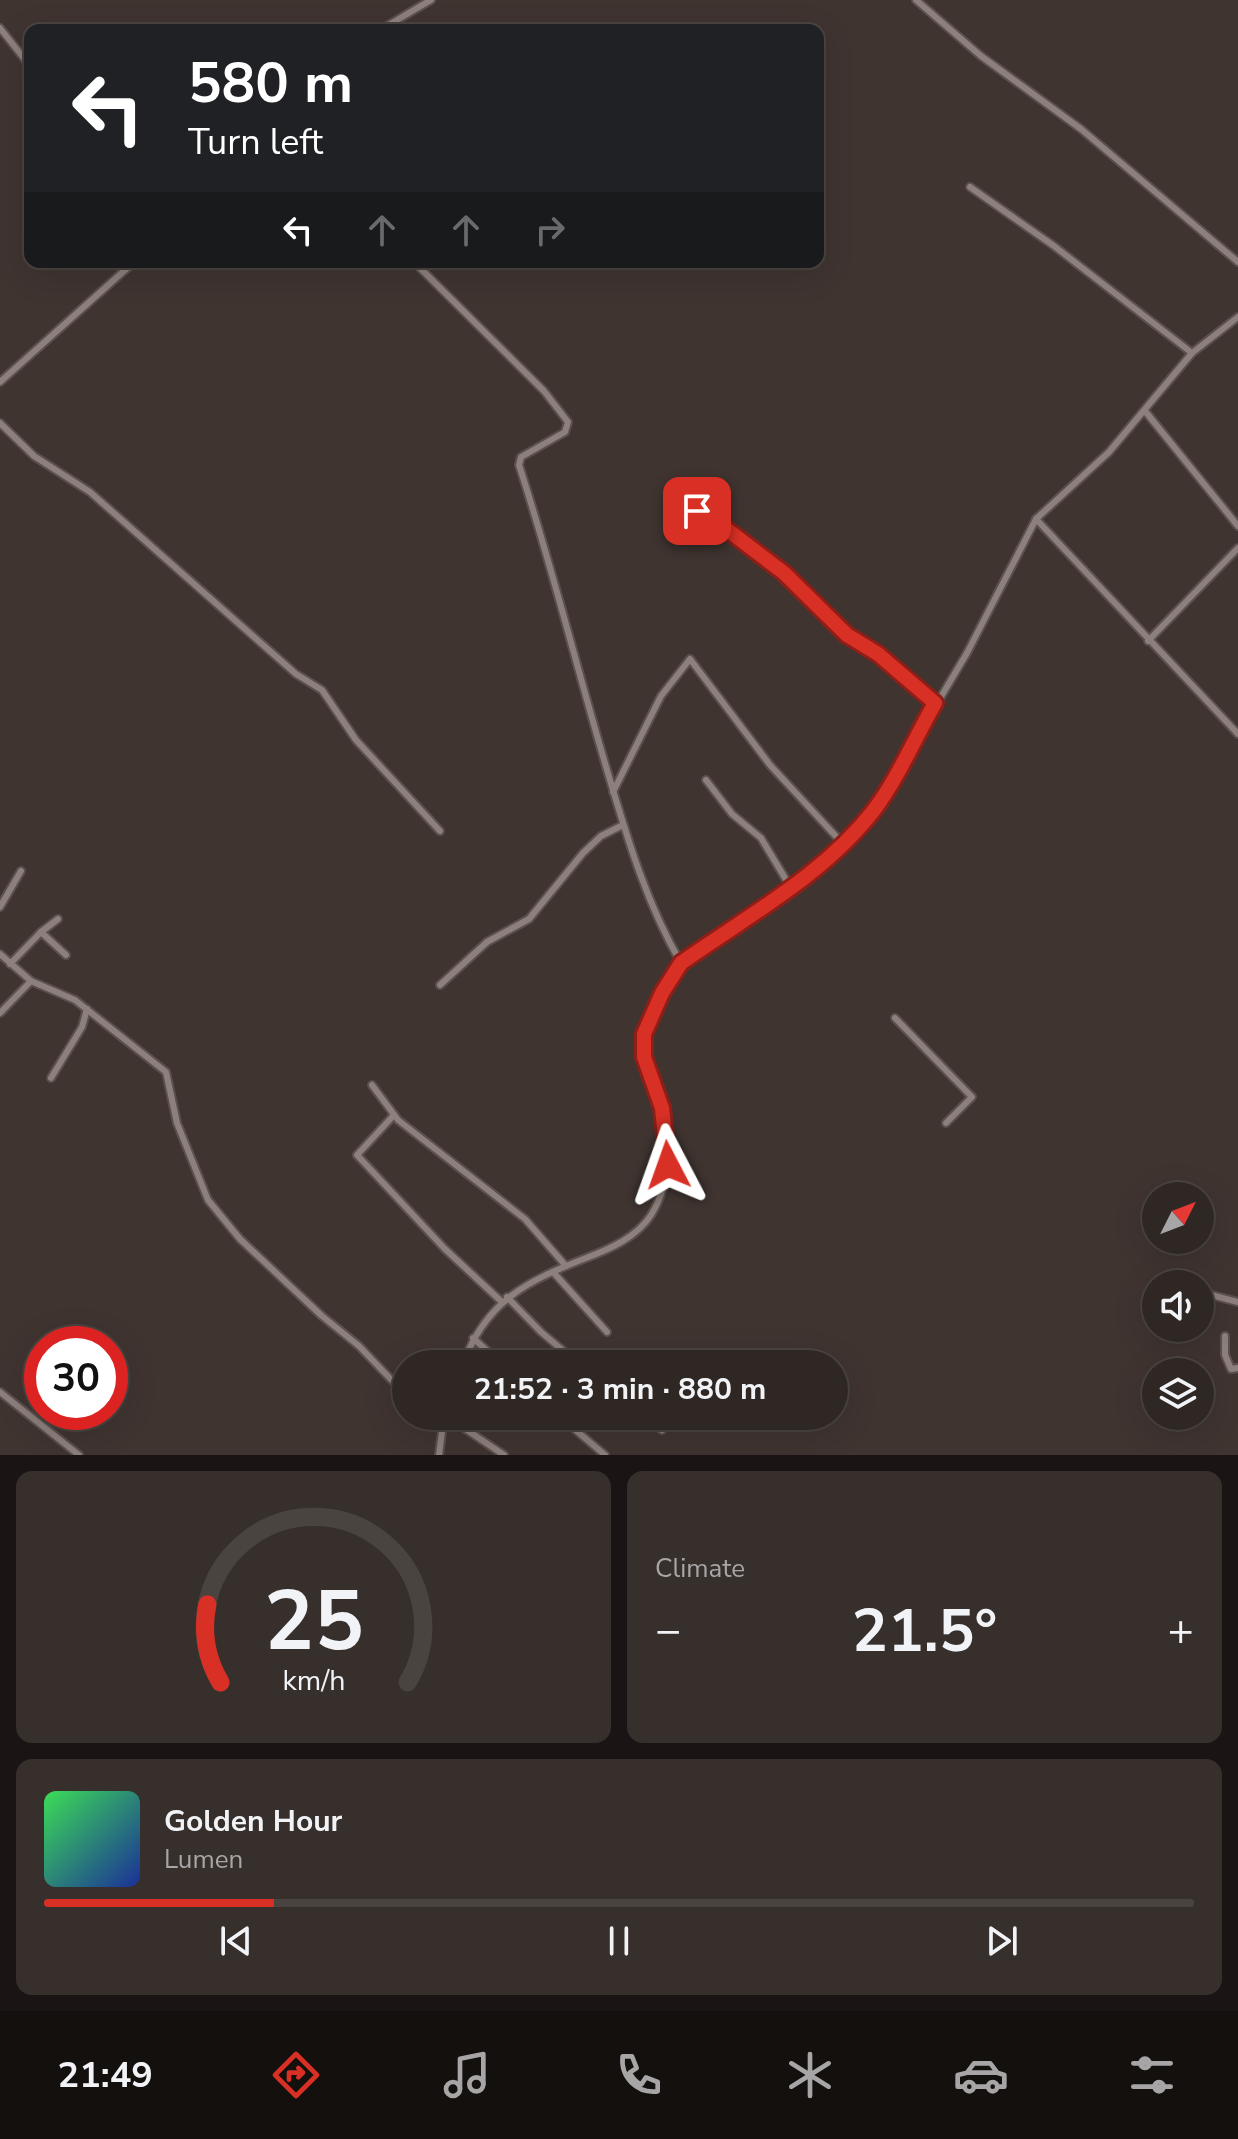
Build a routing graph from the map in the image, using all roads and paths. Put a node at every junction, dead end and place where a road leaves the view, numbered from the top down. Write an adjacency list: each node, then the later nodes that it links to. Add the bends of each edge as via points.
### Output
1 (431, 0): 3 (street)
2 (916, 0): 7 (street, via 981,56 1081,129)
3 (390, 24)
4 (0, 28): 5 (street)
5 (24, 58)
6 (970, 187): 11 (street)
7 (1238, 262)
8 (127, 268): 12 (street)
9 (420, 268): 23 (street, via 544,391 568,422 565,432 521,457 519,465)
10 (1238, 317): 11 (street)
11 (1192, 353): 13 (street)
12 (0, 382)
13 (1145, 411): 15 (street); 17 (street)
14 (0, 423): 25 (street, via 34,456 90,492 296,674 319,687 356,740)
15 (1036, 519): 19 (street); 20 (street)
16 (680, 521): 20 (street, via 690,512 708,515)
17 (1238, 526)
18 (1238, 548): 19 (street)
19 (1148, 641): 21 (street)
20 (935, 703): 26 (street, via 875,808)
21 (1238, 734)
22 (706, 780): 28 (street, via 732,814 761,838)
23 (613, 792): 24 (street); 26 (street, via 661,696 690,659 770,765)
24 (621, 826): 34 (street, via 665,937); 37 (street, via 583,853 529,919 487,942)
25 (440, 831)
26 (844, 845): 28 (street)
27 (21, 871): 29 (street)
28 (791, 888): 34 (street)
29 (0, 907)
30 (58, 919): 31 (street)
31 (41, 932): 33 (street); 35 (street)
32 (0, 954): 35 (street)
33 (66, 955)
34 (681, 963): 45 (street, via 644,1034 644,1057 667,1136 668,1165 660,1196 650,1217 631,1236)
35 (10, 964): 36 (street)
36 (31, 981): 38 (street); 39 (street)
37 (440, 985)
38 (87, 1009): 41 (street); 57 (street, via 169,1077 177,1123 195,1173 224,1222)
39 (0, 1013)
40 (895, 1018): 44 (street, via 972,1097)
41 (51, 1078)
42 (372, 1085): 43 (street)
43 (394, 1115): 45 (street, via 525,1219); 48 (street, via 357,1155 445,1249)
44 (946, 1123)
45 (566, 1266): 46 (street)
46 (553, 1272): 48 (street); 50 (street)
47 (1214, 1296): 49 (street)
48 (504, 1299): 52 (street); 55 (street)
49 (1238, 1302)
50 (607, 1332)
51 (1225, 1336): 56 (street, via 1227,1362 1231,1369)
52 (473, 1338): 53 (street); 54 (street)
53 (468, 1350)
54 (486, 1350)
55 (562, 1350)
56 (1238, 1368)
57 (392, 1380)
58 (0, 1392): 62 (street)
59 (443, 1430): 63 (street)
60 (466, 1430): 64 (street)
61 (576, 1430): 65 (street)
62 (79, 1455)
63 (439, 1455)
64 (504, 1455)
65 (605, 1455)

